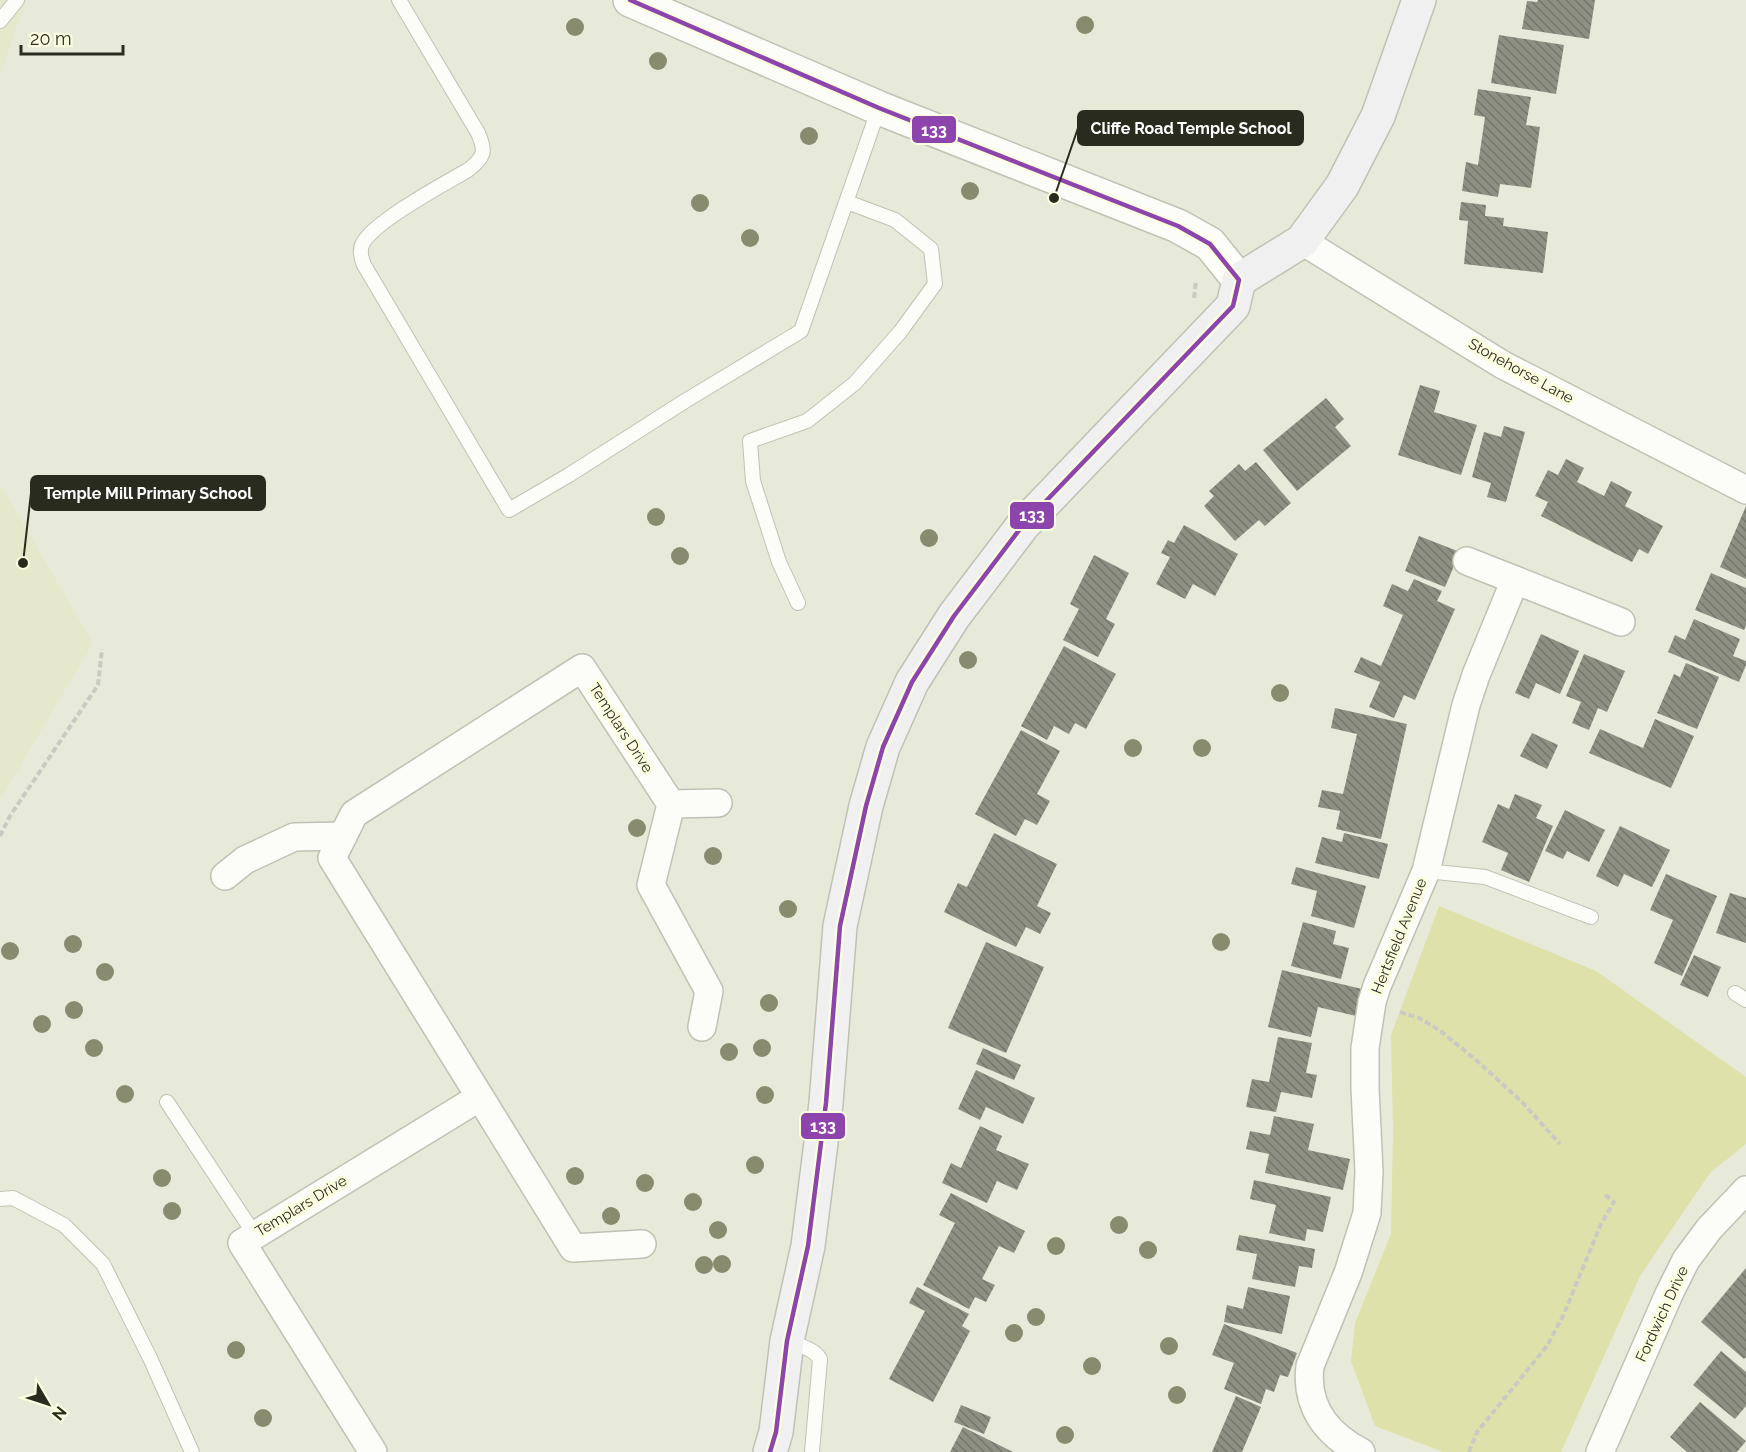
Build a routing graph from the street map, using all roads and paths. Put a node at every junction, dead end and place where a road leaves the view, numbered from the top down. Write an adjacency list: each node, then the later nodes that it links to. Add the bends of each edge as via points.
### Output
1 (17, 0): 5 (lane)
2 (399, 0): 7 (lane, via 478,133 482,156 468,170 383,222 362,245 360,256 509,510 801,331)
3 (630, 0): 6 (street)
4 (1419, 0): 8 (main road, via 1378,116 1342,186)
5 (0, 21)
6 (879, 108): 7 (lane); 10 (street, via 1178,226 1210,244)
7 (847, 202): 15 (lane, via 896,220 931,249 935,284 855,383 807,421 750,441 753,481)
8 (1302, 241): 10 (main road); 12 (street, Stonehorse Lane, via 1503,365)
9 (1195, 273): 11 (path)
10 (1239, 280): 35 (main road, via 1233,306 1023,525 954,616 912,682 883,747 840,926 826,1103 808,1246)
11 (1193, 300)
12 (1746, 490)
13 (1467, 561): 14 (street)
14 (1515, 580): 16 (street); 22 (street, Hertsfield Avenue, via 1466,705)
15 (798, 603)
16 (1621, 622)
17 (102, 649): 20 (path, via 98,685)
18 (718, 803): 19 (street)
19 (671, 804): 21 (street, Templars Drive, via 582,668 354,814); 26 (street, via 651,885 709,991)
20 (0, 836)
21 (343, 836): 23 (street, via 294,837 245,860); 27 (street, Templars Drive, via 332,858)
22 (1426, 871): 24 (lane, via 1485,877); 25 (street, Hertsfield Avenue)
23 (225, 876)
24 (1591, 917)
25 (1372, 1002): 29 (path, via 1419,1018 1439,1030 1475,1059); 40 (street, Hertsfield Avenue, via 1365,1048 1367,1213 1308,1375 1318,1415 1332,1432)
26 (702, 1027)
27 (480, 1097): 33 (street, Templars Drive); 34 (street, Templars Drive, via 573,1248)
28 (167, 1102): 33 (lane)
29 (1560, 1143)
30 (1746, 1190): 42 (street, Fordwich Drive, via 1686,1260)
31 (1604, 1194): 41 (path, via 1614,1202 1563,1316 1547,1346 1477,1432)
32 (0, 1199): 36 (lane, via 13,1198 64,1225 103,1264)
33 (255, 1235): 37 (street, Templars Drive, via 242,1243)
34 (642, 1245)
35 (787, 1341): 38 (main road); 39 (lane, via 813,1351 820,1359)
36 (192, 1452)
37 (373, 1452)
38 (770, 1452)
39 (812, 1452)
40 (1360, 1452)
41 (1469, 1452)
42 (1600, 1452)

